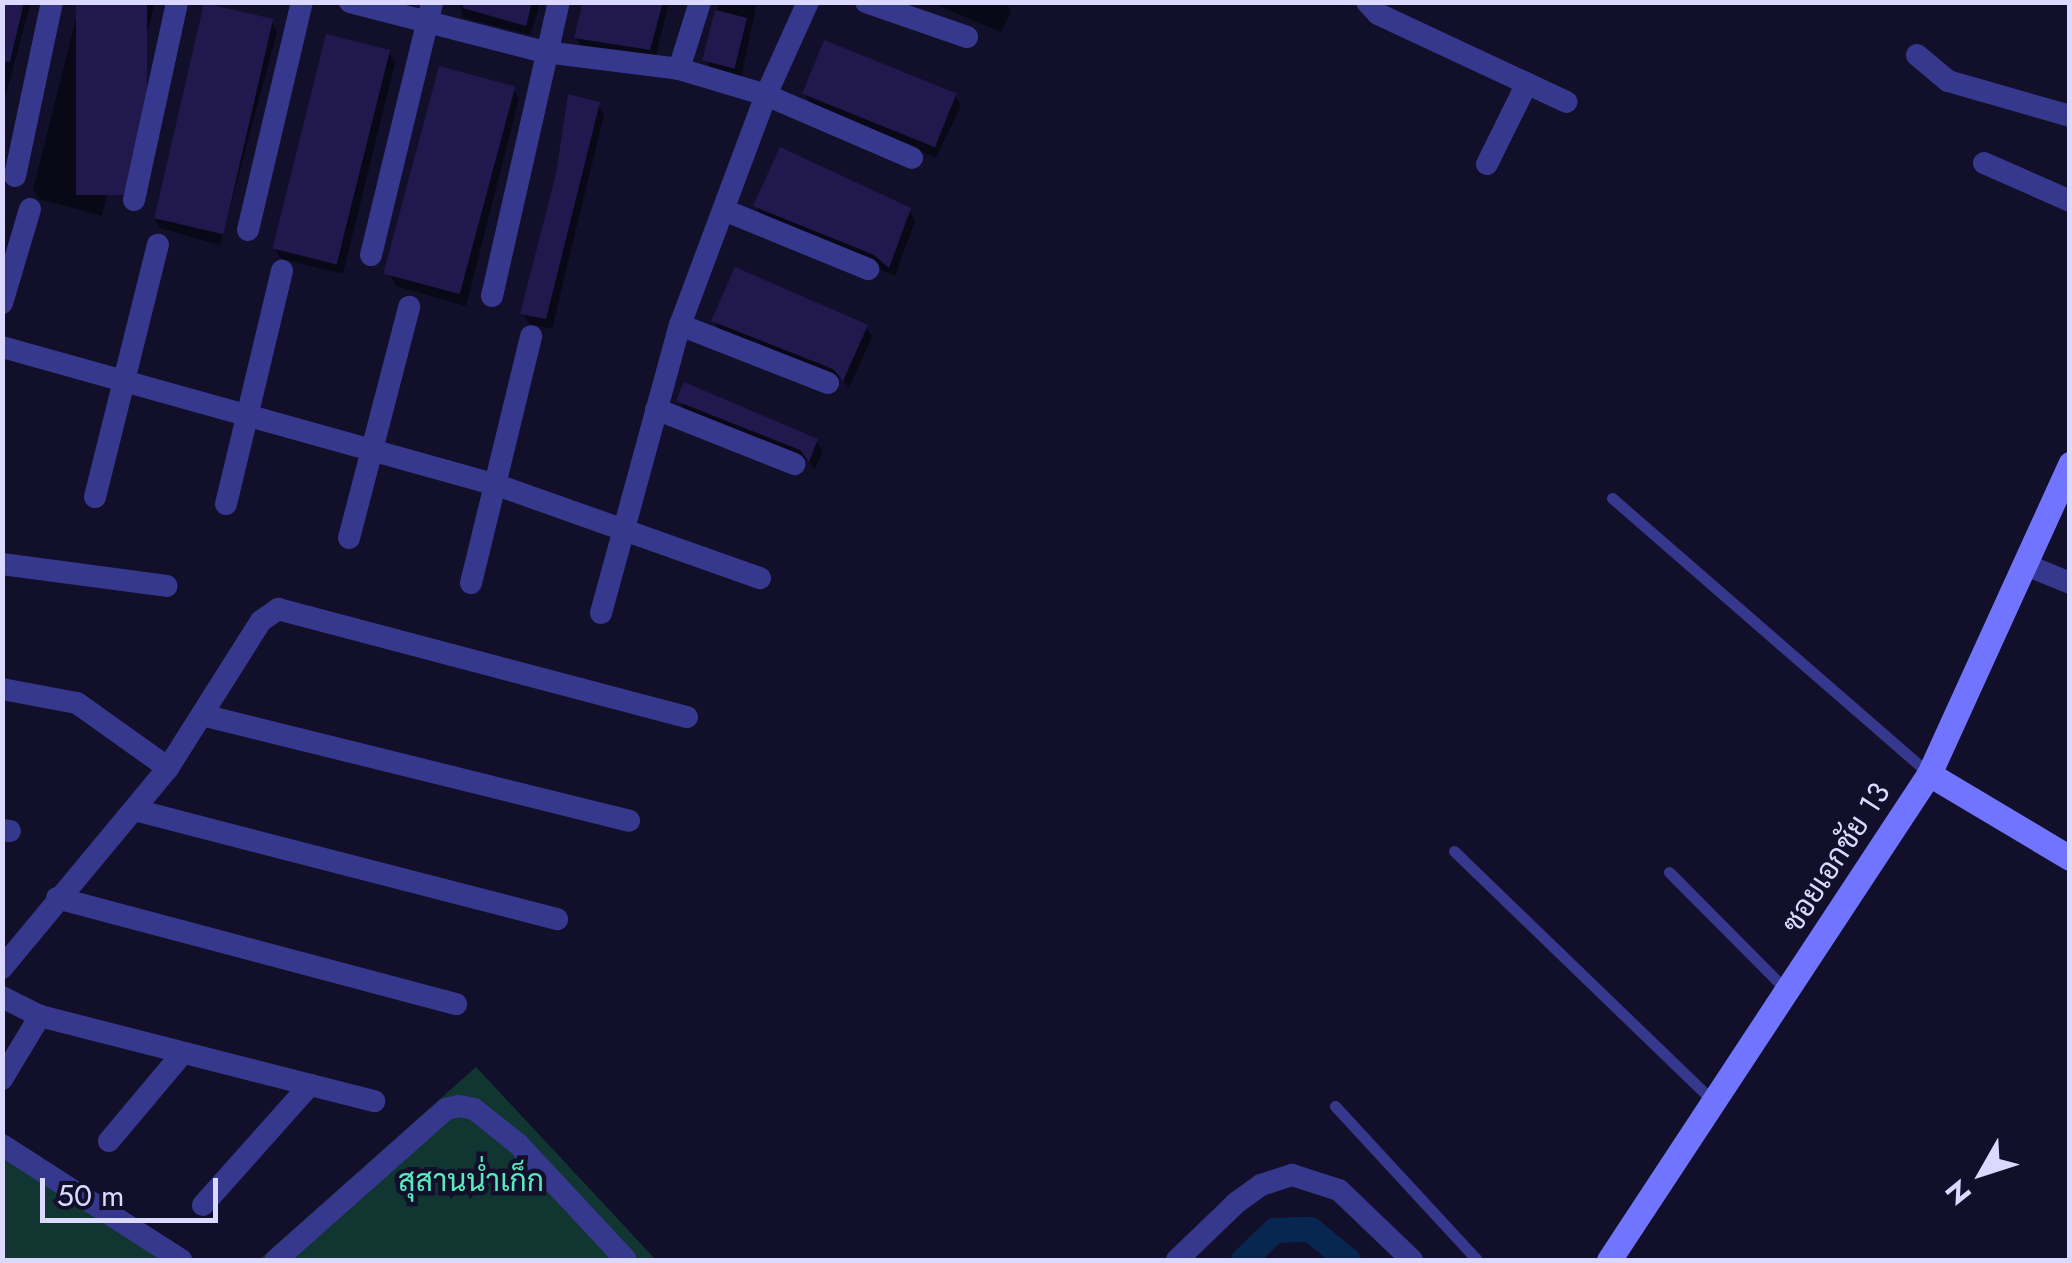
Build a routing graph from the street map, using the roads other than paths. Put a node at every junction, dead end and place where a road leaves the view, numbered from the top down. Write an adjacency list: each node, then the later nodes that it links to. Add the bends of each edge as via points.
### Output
1 (52, 2): 22 (street)
2 (177, 2): 23 (street)
3 (302, 2): 27 (street)
4 (350, 2): 10 (street)
5 (558, 2): 12 (street)
6 (700, 2): 14 (street)
7 (808, 2): 16 (street)
8 (866, 2): 11 (street)
9 (1367, 2): 15 (street, via 1378,14)
10 (429, 12): 12 (street); 29 (street)
11 (966, 37)
12 (545, 52): 14 (street); 32 (street)
13 (1917, 55): 18 (street, via 1948,81)
14 (679, 69): 16 (street)
15 (1527, 83): 17 (street); 21 (street)
16 (766, 96): 19 (street); 26 (street)
17 (1567, 102)
18 (2070, 116)
19 (912, 158)
20 (1984, 163): 24 (street)
21 (1487, 164)
22 (15, 176)
23 (134, 200)
24 (2070, 201)
25 (30, 209): 33 (street)
26 (724, 210): 30 (street); 35 (street)
27 (248, 230)
28 (158, 246): 38 (street)
29 (370, 255)
30 (868, 269)
31 (282, 271): 41 (street)
32 (492, 296)
33 (2, 303)
34 (409, 307): 42 (street)
35 (680, 325): 39 (street); 40 (street)
36 (531, 336): 45 (street)
37 (2, 347): 38 (street)
38 (120, 378): 41 (street); 46 (street)
39 (828, 384)
40 (656, 409): 43 (street); 49 (street)
41 (245, 410): 42 (street); 48 (street)
42 (374, 454): 45 (street); 50 (street)
43 (794, 464)
44 (2070, 464): 52 (street, ซอยเอกชัย 13)
45 (497, 486): 49 (street); 54 (street)
46 (95, 496)
47 (1612, 498): 62 (lane)
48 (226, 504)
49 (624, 526): 53 (street); 57 (street)
50 (349, 538)
51 (2, 564): 56 (street)
52 (2026, 565): 55 (street); 62 (street, ซอยเอกชัย 13)
53 (760, 578)
54 (470, 583)
55 (2070, 583)
56 (167, 586)
57 (601, 613)
58 (2, 689): 61 (street, via 77,703)
59 (202, 715): 60 (street, via 261,621 278,609); 61 (street); 64 (street)
60 (687, 717)
61 (168, 768): 63 (street)
62 (1929, 774): 66 (street); 71 (street, ซอยเอกชัย 13)
63 (135, 810): 68 (street); 69 (street)
64 (628, 821)
65 (1454, 852): 79 (lane)
66 (2070, 858)
67 (1669, 872): 71 (lane)
68 (57, 898): 70 (street); 73 (street)
69 (556, 919)
70 (2, 968)
71 (1786, 990): 79 (street, ซอยเอกชัย 13)
72 (2, 997): 74 (street)
73 (456, 1004)
74 (40, 1016): 75 (street); 76 (street)
75 (182, 1054): 77 (street); 81 (street)
76 (2, 1079)
77 (310, 1085): 78 (street); 83 (street)
78 (374, 1102)
79 (1716, 1104): 90 (street, ซอยเอกชัย 13)
80 (1335, 1106): 89 (lane)
81 (110, 1141)
82 (2, 1145): 84 (street)
83 (202, 1205)
84 (181, 1260)
85 (276, 1260): 86 (street, via 446,1109 459,1106 492,1121)
86 (626, 1260)
87 (1178, 1260): 88 (street, via 1236,1203 1292,1176 1339,1190)
88 (1412, 1260)
89 (1477, 1260)
90 (1609, 1260)

